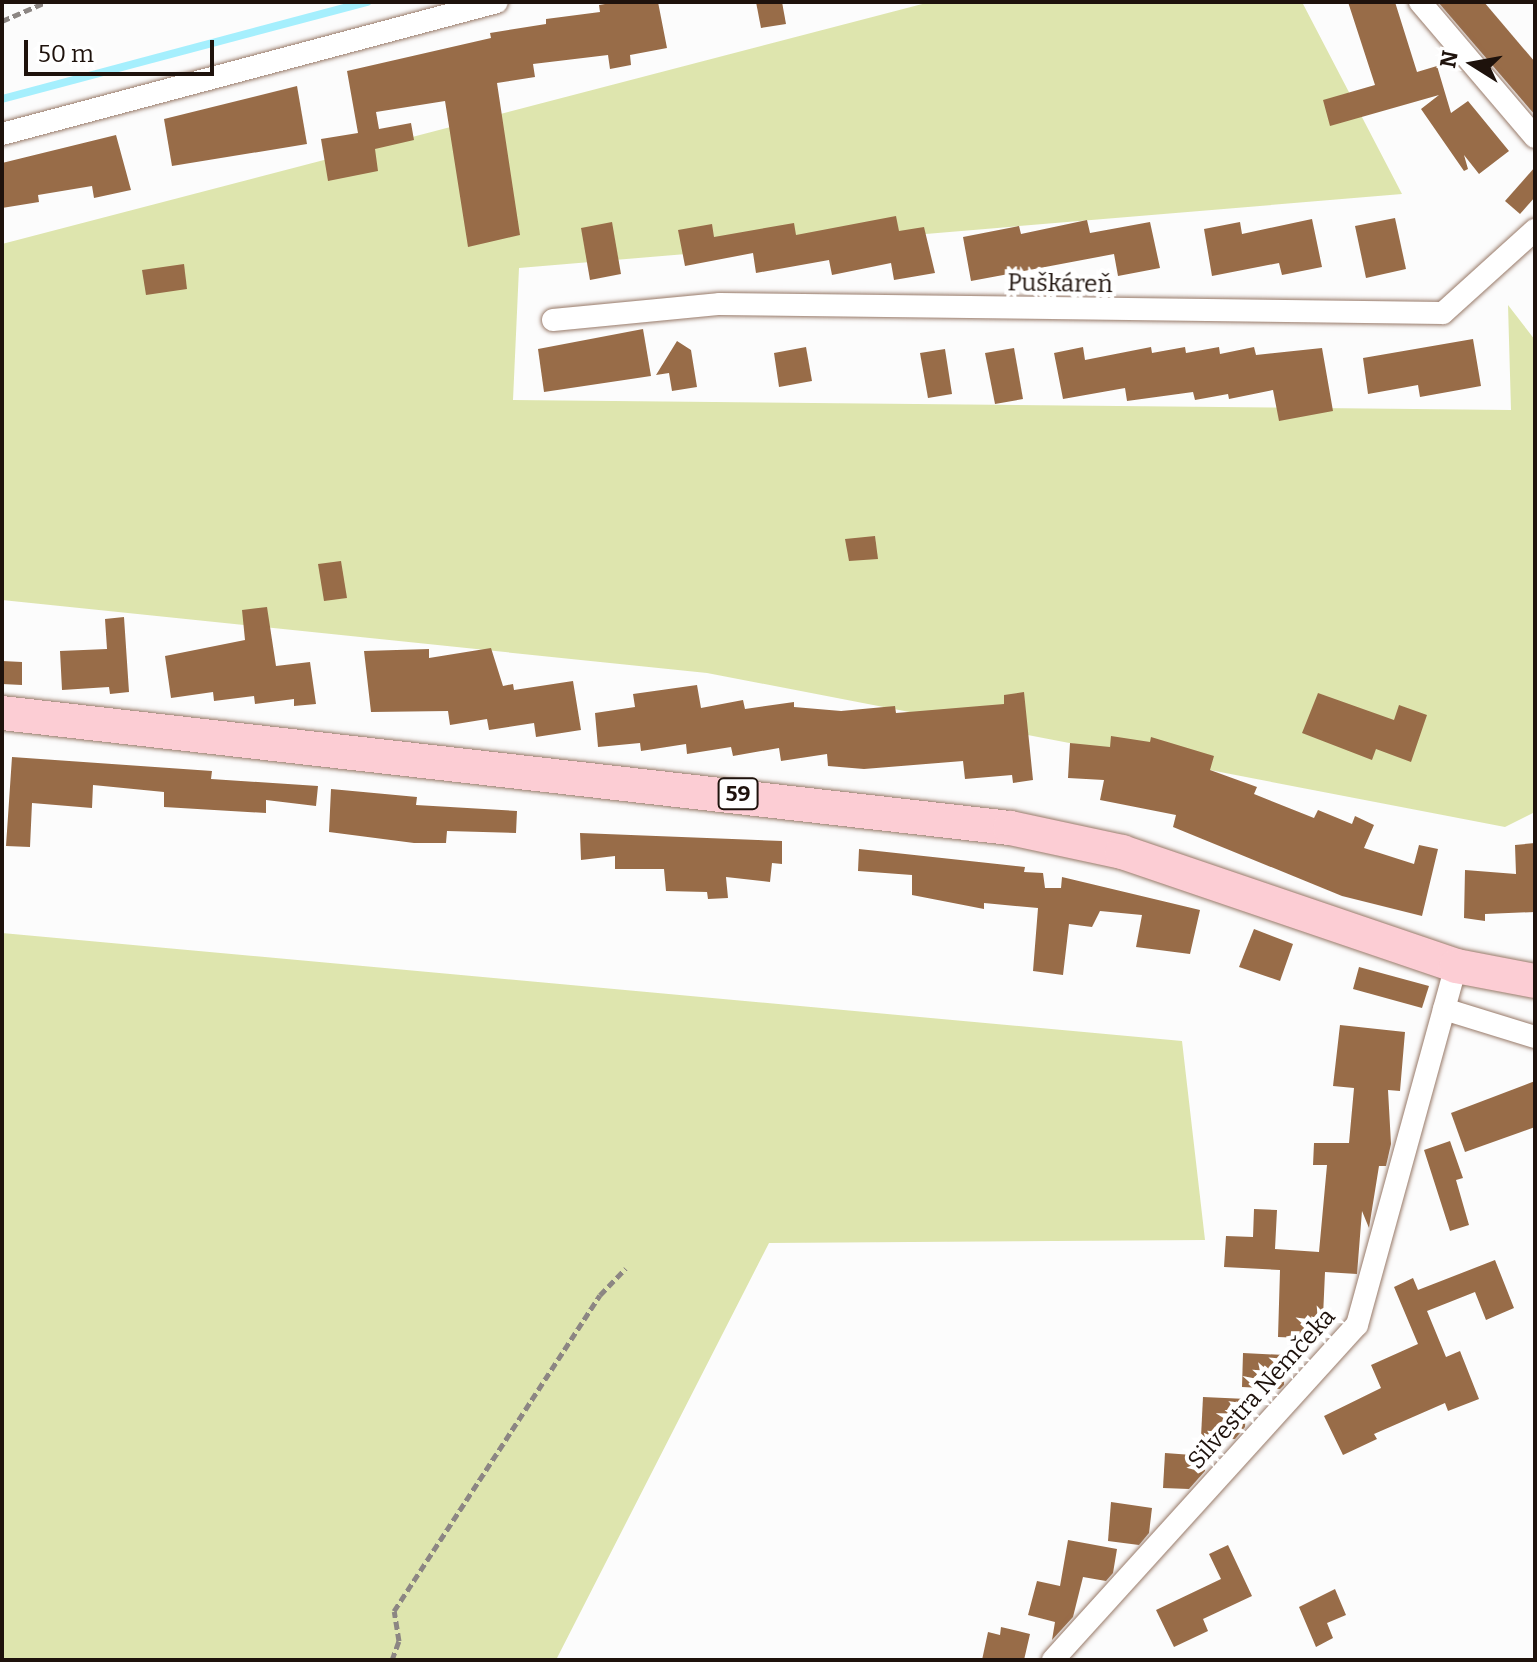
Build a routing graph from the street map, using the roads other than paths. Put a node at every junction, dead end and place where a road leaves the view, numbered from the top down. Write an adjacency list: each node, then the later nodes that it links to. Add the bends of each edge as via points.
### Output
1 (497, 2): 3 (street)
2 (1420, 2): 4 (street)
3 (2, 134)
4 (1535, 137)
5 (1535, 230): 6 (street, Puškáreň, via 1443,313 720,304)
6 (553, 320)
7 (2, 713): 8 (main road, 59, via 1010,828 1197,874)
8 (1456, 966): 9 (main road, 59); 10 (street, Silvestra Nemčeka)
9 (1535, 981)
10 (1444, 1009): 11 (street); 12 (street, Silvestra Nemčeka, via 1357,1325)
11 (1535, 1037)
12 (1053, 1660)

